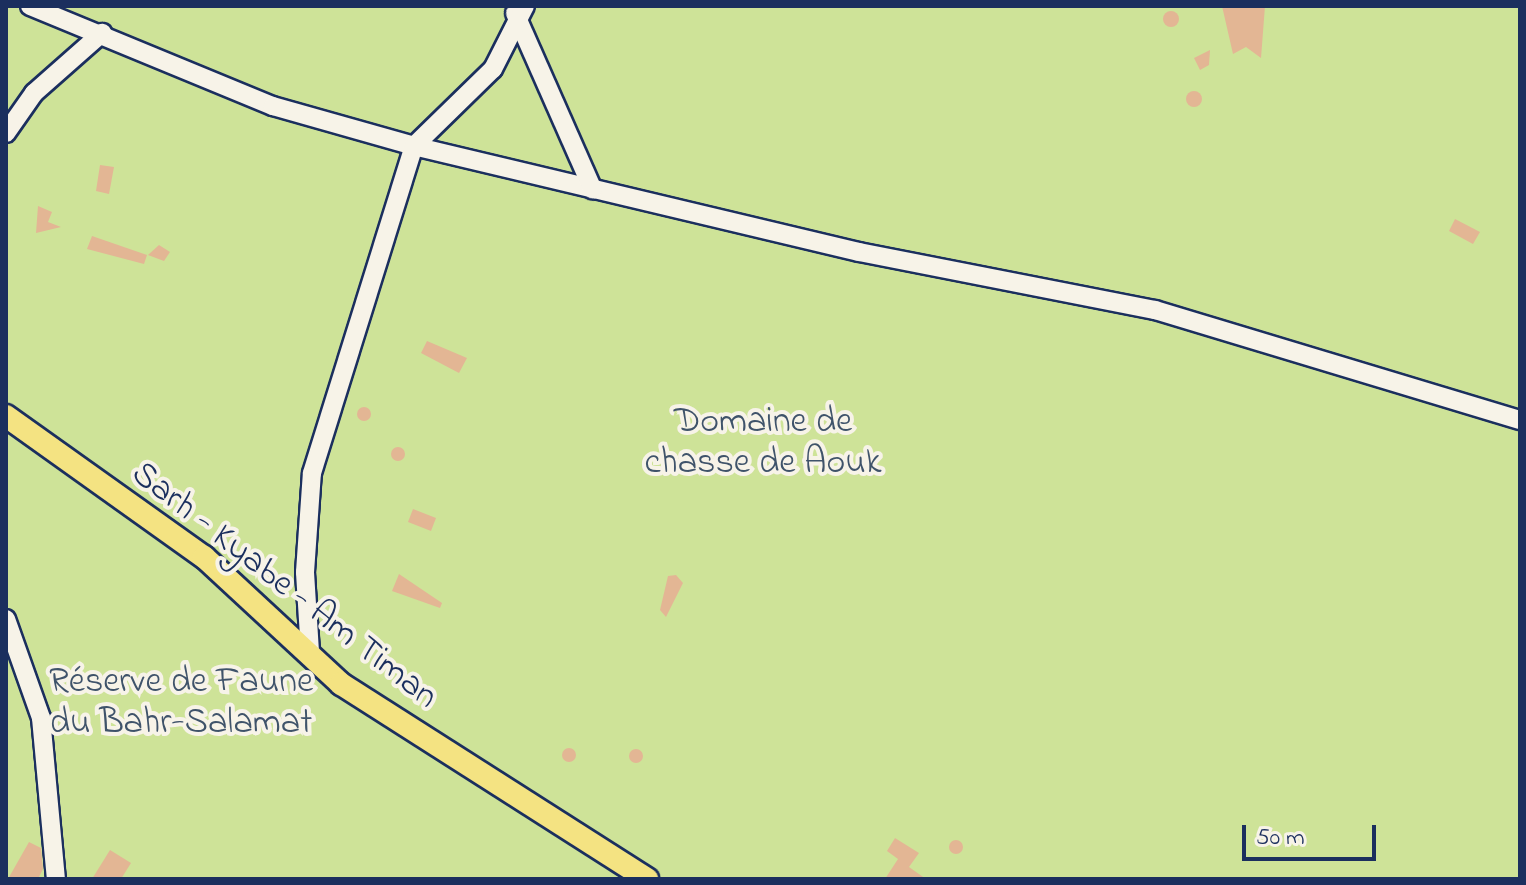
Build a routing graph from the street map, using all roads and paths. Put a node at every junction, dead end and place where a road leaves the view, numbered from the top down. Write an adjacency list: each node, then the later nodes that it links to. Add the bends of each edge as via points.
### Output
1 (30, 6): 3 (street)
2 (518, 10): 5 (street, via 493,69); 6 (street)
3 (102, 33): 4 (street, via 34,93); 5 (street, via 273,106)
4 (6, 133)
5 (414, 146): 6 (street); 10 (street, via 312,473 305,572)
6 (593, 190): 8 (street, via 1155,310)
7 (6, 416): 10 (main road, Sarh - Kyabe - Am Timan, via 204,557)
8 (1520, 420)
9 (6, 619): 11 (street, via 41,718)
10 (310, 652): 12 (main road, Sarh - Kyabe - Am Timan, via 398,725)
11 (56, 879)
12 (647, 879)

